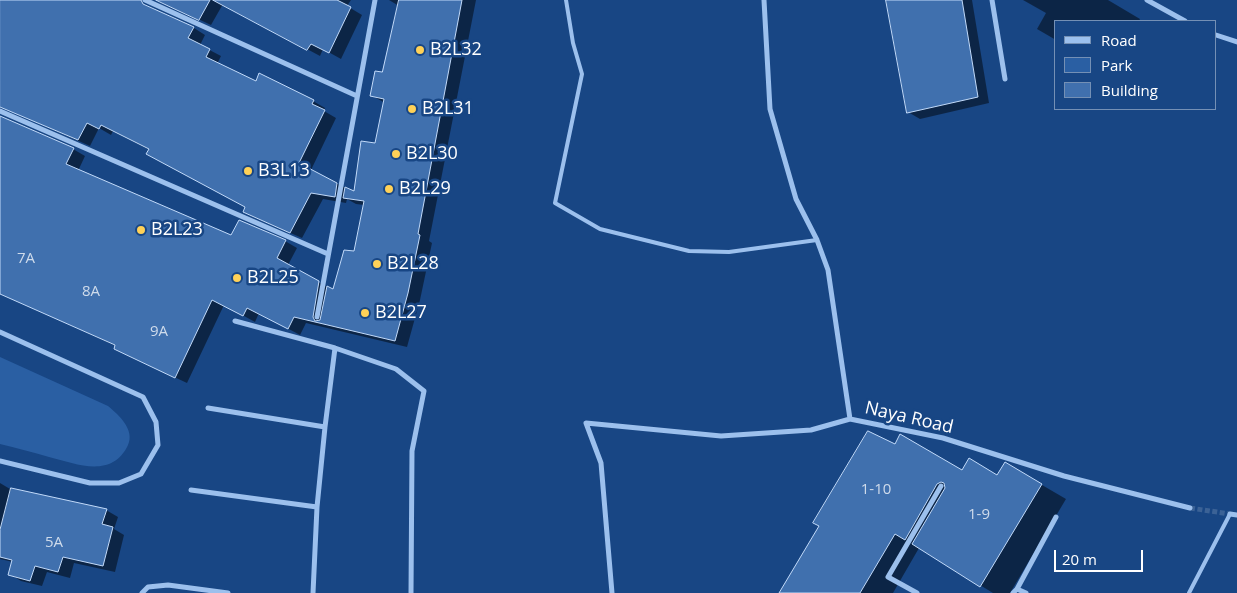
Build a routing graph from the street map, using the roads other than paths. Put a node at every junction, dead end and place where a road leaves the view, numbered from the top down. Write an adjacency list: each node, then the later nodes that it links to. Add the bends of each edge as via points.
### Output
1 (145, 0): 11 (street)
2 (375, 0): 11 (street)
3 (566, 0): 13 (lane, via 582,74 555,203 600,229 689,251 729,252)
4 (764, 0): 13 (street, via 770,109 796,199)
5 (992, 0): 10 (street)
6 (1147, 0): 7 (street)
7 (1183, 20)
8 (1217, 35): 9 (street)
9 (1237, 42)
10 (1005, 80)
11 (357, 96): 14 (street)
12 (0, 111): 14 (street)
13 (816, 240): 20 (street, via 828,270)
14 (328, 254): 15 (street)
15 (317, 317)
16 (235, 321): 18 (street)
17 (0, 332): 22 (street, via 143,397 156,422 158,445 141,474 119,483 90,483)
18 (335, 348): 21 (street); 34 (street, via 396,369 424,391 412,452)
19 (208, 408): 21 (street)
20 (850, 419): 26 (street, Naya Road, via 944,438 1064,476); 35 (street, Naya Road, via 811,430 721,436 586,423 601,462)
21 (324, 427): 25 (street)
22 (0, 461)
23 (941, 486): 36 (street, via 888,577)
24 (191, 490): 25 (street)
25 (316, 507): 33 (street)
26 (1190, 508)
27 (1230, 514): 28 (street); 38 (lane)
28 (1237, 515)
29 (1056, 518): 30 (street)
30 (1015, 591): 37 (street)
31 (142, 593): 32 (street, via 148,587 168,585)
32 (228, 593)
33 (313, 593)
34 (411, 593)
35 (612, 593)
36 (917, 593)
37 (1026, 593)
38 (1189, 593)

